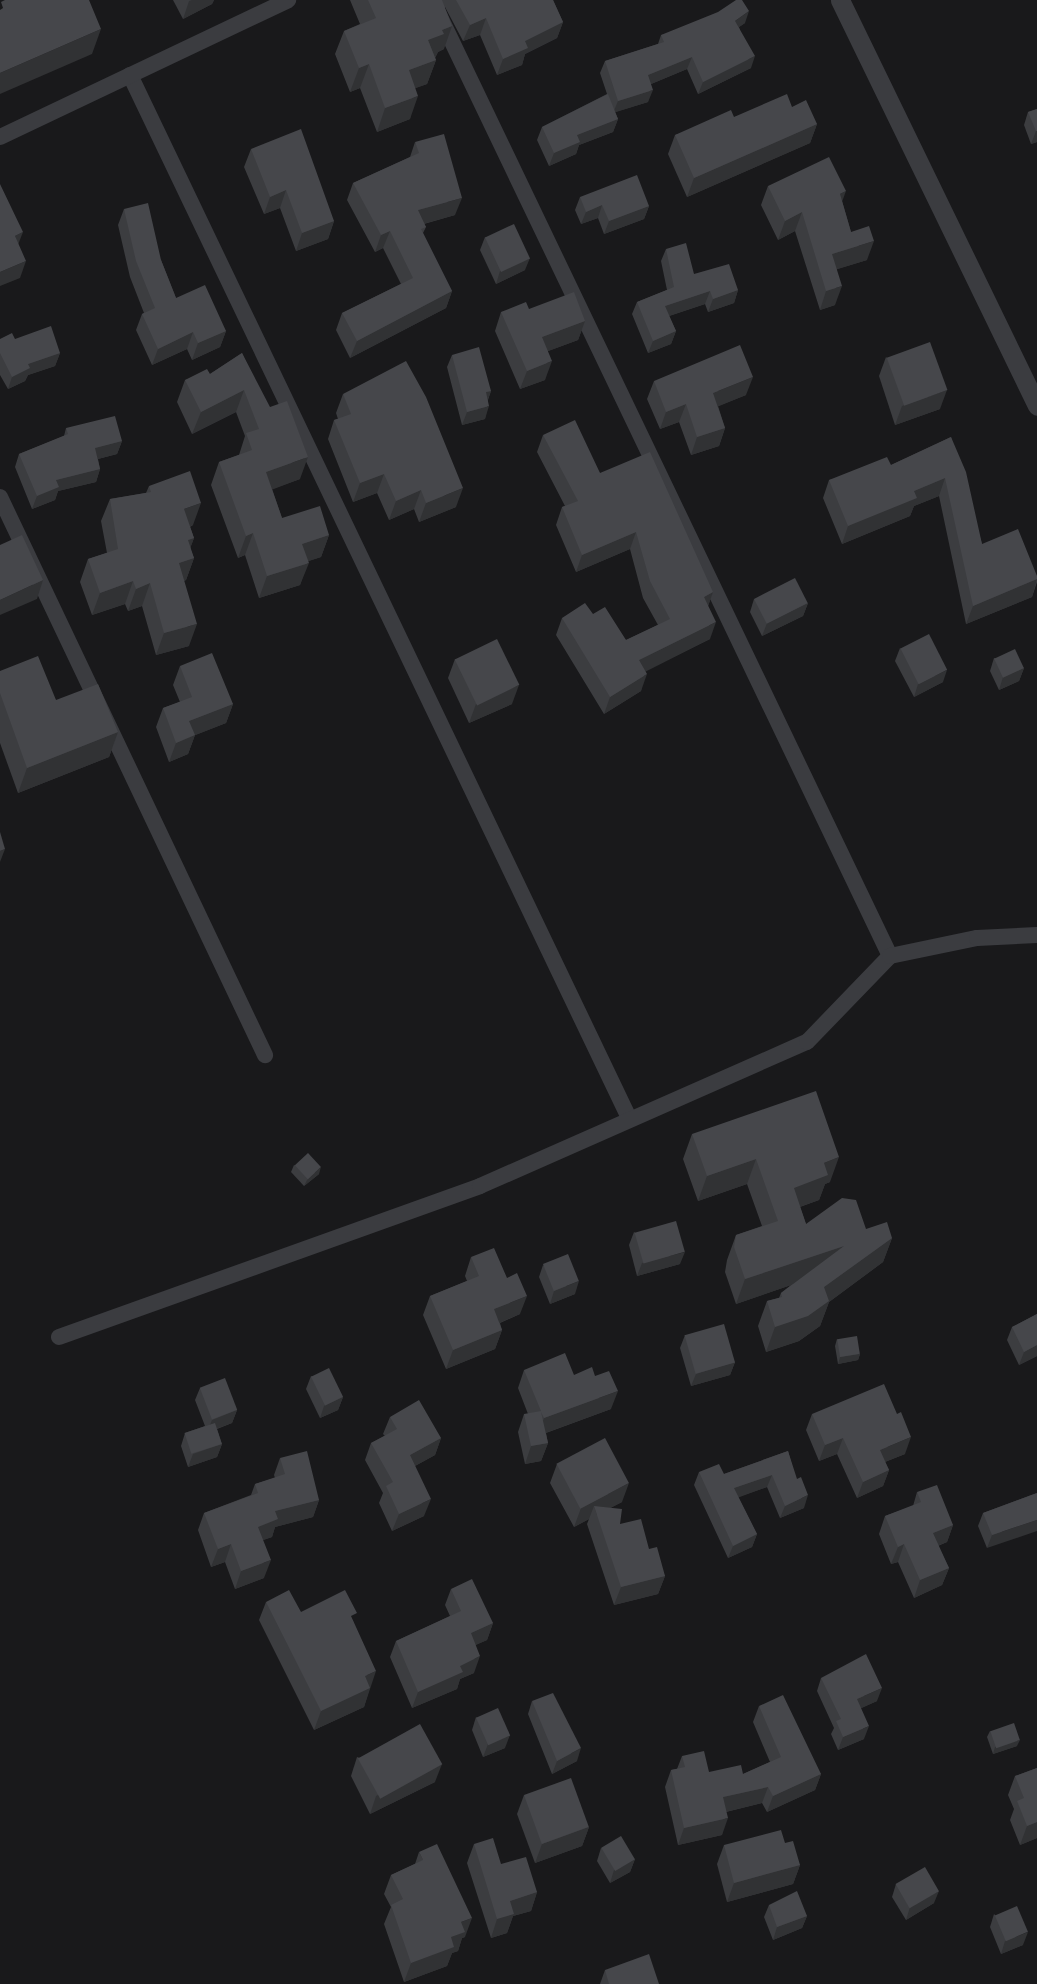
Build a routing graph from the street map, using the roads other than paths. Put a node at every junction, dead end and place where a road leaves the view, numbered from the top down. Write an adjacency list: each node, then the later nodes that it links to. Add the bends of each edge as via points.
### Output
1 (288, 0): 4 (street)
2 (432, 0): 9 (street)
3 (839, 0): 6 (street)
4 (131, 75): 5 (street); 11 (street)
5 (0, 137)
6 (1037, 406)
7 (0, 498): 10 (street)
8 (1037, 935): 9 (street, via 977,938)
9 (890, 956): 11 (street, via 807,1042)
10 (265, 1055)
11 (630, 1120): 12 (street, via 480,1186)
12 (59, 1337)

